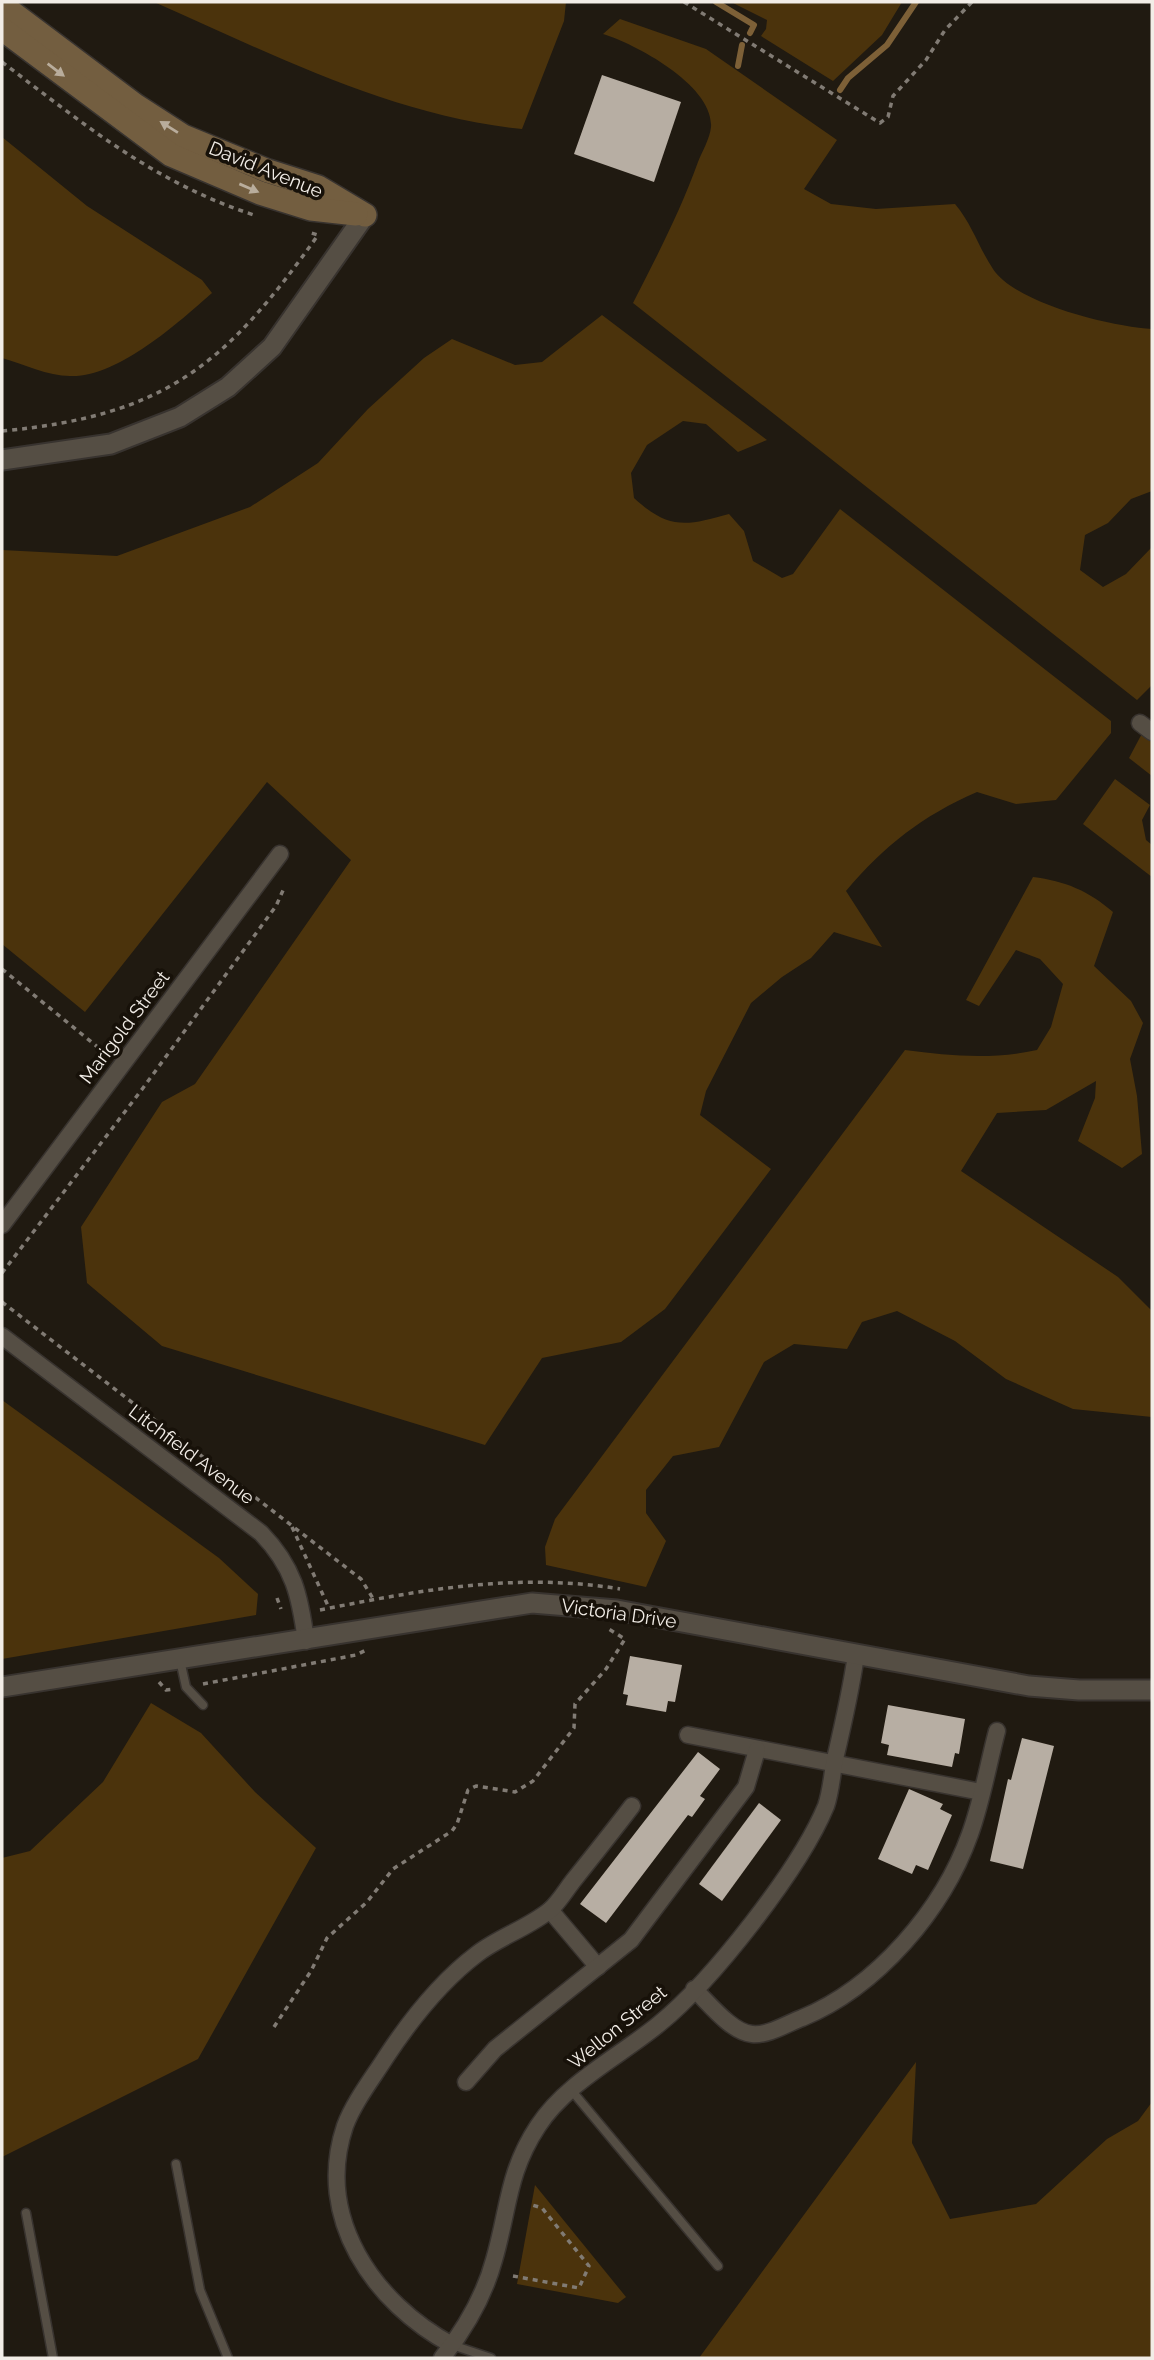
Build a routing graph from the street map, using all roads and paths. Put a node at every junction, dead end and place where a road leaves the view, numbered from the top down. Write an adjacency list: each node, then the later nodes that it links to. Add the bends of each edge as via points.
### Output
1 (684, 2): 2 (path, via 880,122 888,117 893,96)
2 (972, 2)
3 (2, 5): 5 (main road, David Avenue, one-way to 3, via 317,187 183,136)
4 (2, 29): 5 (main road, David Avenue, one-way to 5, via 171,155 260,193 299,205)
5 (365, 215): 8 (street, via 272,347 228,387 180,417 111,444)
6 (318, 235): 7 (path, via 250,324 183,379 107,413)
7 (2, 431)
8 (2, 460)
9 (280, 855): 13 (street, Marigold Street)
10 (285, 886): 14 (path, via 276,906 143,1088)
11 (2, 969): 12 (path)
12 (100, 1049)
13 (2, 1224)
14 (2, 1273)
15 (2, 1302): 17 (path)
16 (2, 1336): 23 (street, Litchfield Avenue, via 272,1545 300,1596)
17 (291, 1525): 19 (path, via 361,1579); 20 (path)
18 (626, 1590): 19 (path, via 525,1581 452,1586)
19 (373, 1600): 20 (path)
20 (329, 1608): 21 (path)
21 (320, 1610)
22 (603, 1624): 41 (path, via 625,1639 575,1704 574,1728 533,1781 515,1792 476,1786 468,1790 452,1831 393,1868 368,1902 327,1938)
23 (306, 1641): 25 (street, Victoria Drive, via 532,1603 617,1610); 26 (street, Victoria Drive)
24 (369, 1649): 29 (path)
25 (856, 1655): 30 (street, Victoria Drive, via 1029,1686); 35 (street, Wellon Street)
26 (180, 1660): 28 (street, Victoria Drive); 29 (lane)
27 (159, 1682): 29 (path, via 166,1690)
28 (2, 1687)
29 (186, 1687): 31 (lane)
30 (1152, 1690)
31 (203, 1704)
32 (997, 1731): 36 (street)
33 (688, 1735): 34 (street)
34 (757, 1750): 35 (street); 39 (street, via 746,1787 631,1940)
35 (835, 1763): 36 (street); 40 (street, Wellon Street, via 827,1802 812,1837)
36 (981, 1792): 40 (street, via 970,1834 951,1877 925,1915 854,1991 811,2014 752,2034 727,2020)
37 (632, 1806): 38 (street)
38 (550, 1910): 39 (street); 49 (street, via 477,1953 431,1996 408,2024 345,2126 338,2163 340,2203 349,2241 392,2303 422,2329)
39 (598, 1967): 42 (street, via 495,2049)
40 (694, 1989): 43 (street, Wellon Street, via 661,2022)
41 (274, 2027)
42 (466, 2082)
43 (572, 2091): 47 (lane); 49 (street, Wellon Street, via 540,2123 514,2169 485,2288)
44 (176, 2164): 51 (lane, via 200,2290)
45 (529, 2204): 48 (path, via 542,2208 589,2266 579,2288)
46 (26, 2213): 50 (lane)
47 (718, 2266)
48 (513, 2276)
49 (452, 2345): 52 (street, Wellon Street); 53 (lane)
50 (53, 2358)
51 (228, 2358)
52 (442, 2358)
53 (491, 2358)

